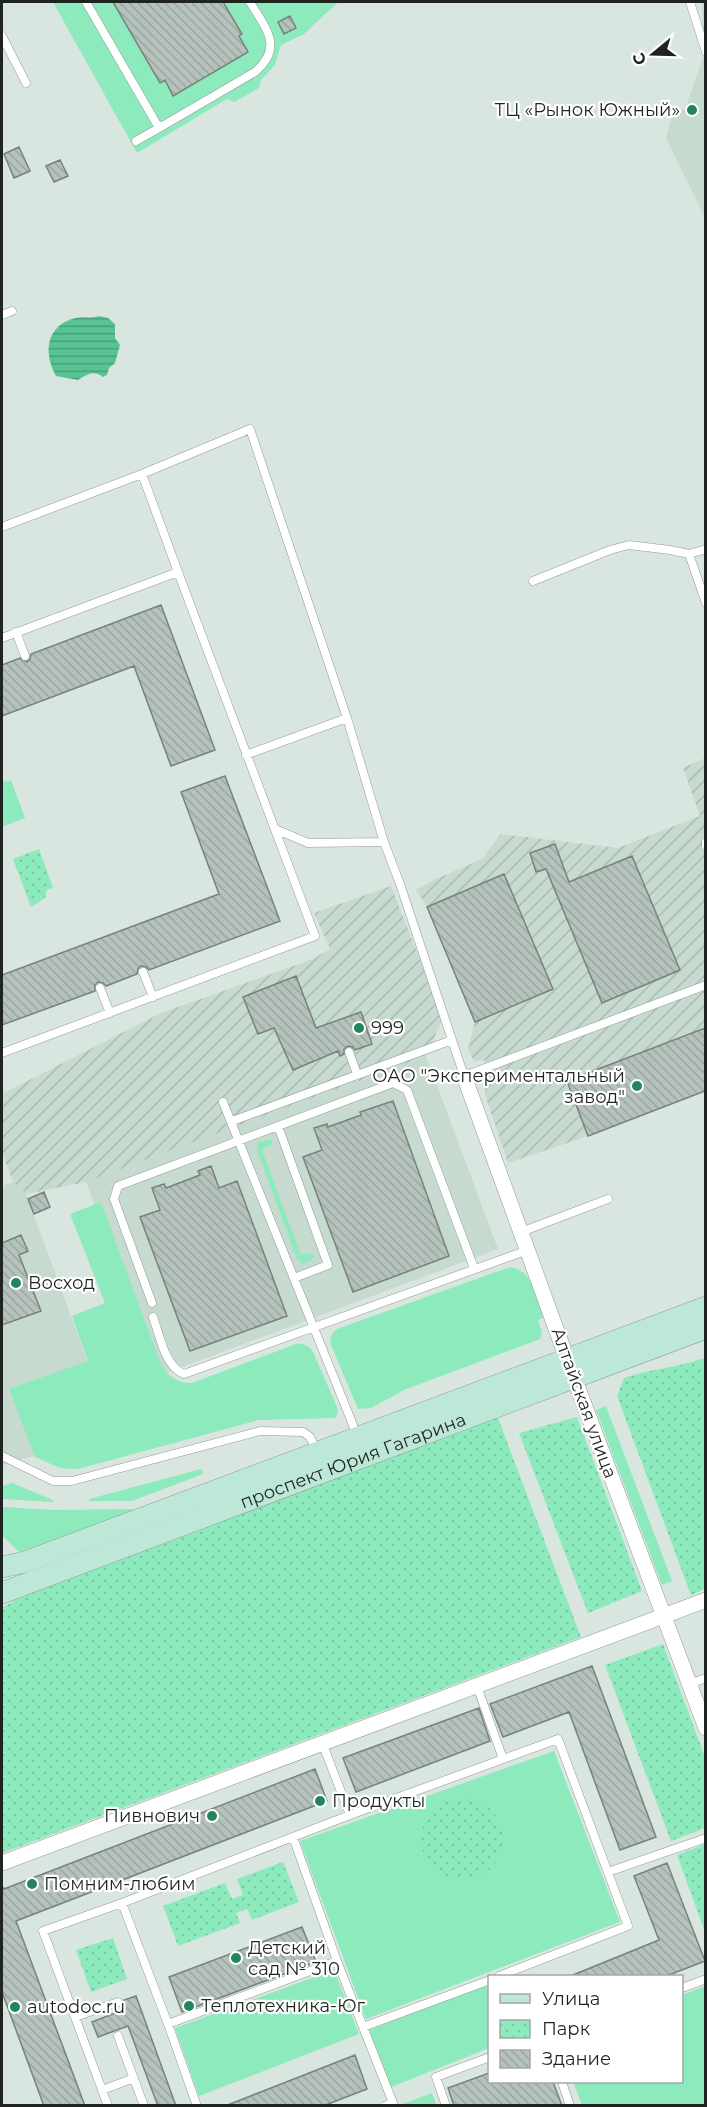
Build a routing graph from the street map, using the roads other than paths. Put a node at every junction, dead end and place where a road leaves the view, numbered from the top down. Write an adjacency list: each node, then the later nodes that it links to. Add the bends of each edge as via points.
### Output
1 (86, 2): 7 (lane)
2 (250, 2): 7 (lane, via 269,34 272,49 268,59 255,72)
3 (690, 2): 5 (lane)
4 (2, 36): 6 (lane)
5 (705, 52)
6 (26, 83)
7 (159, 128): 8 (lane)
8 (136, 141)
9 (12, 311): 10 (lane)
10 (2, 315)
11 (142, 474): 12 (lane); 15 (lane); 21 (lane, via 250,429)
12 (2, 527)
13 (705, 549): 14 (lane)
14 (689, 554): 16 (lane, via 629,545); 17 (lane)
15 (178, 572): 18 (lane); 22 (lane)
16 (534, 581)
17 (705, 603)
18 (16, 632): 19 (lane); 20 (lane)
19 (2, 638)
20 (25, 656)
21 (347, 718): 22 (lane); 24 (lane)
22 (246, 755): 23 (lane)
23 (275, 829): 24 (lane, via 308,843); 28 (lane, via 315,936)
24 (384, 842): 30 (lane)
25 (143, 972): 28 (lane)
26 (705, 985): 34 (lane)
27 (100, 988): 29 (lane)
28 (153, 997): 29 (lane)
29 (110, 1013): 32 (lane)
30 (452, 1040): 33 (lane); 34 (lane)
31 (349, 1052): 33 (lane)
32 (2, 1053)
33 (357, 1074): 36 (lane)
34 (464, 1076): 40 (street, Алтайская улица)
35 (223, 1102): 36 (lane)
36 (232, 1121): 38 (lane)
37 (278, 1126): 38 (lane); 42 (lane, via 393,1083 407,1090); 43 (lane, via 328,1265)
38 (240, 1140): 43 (lane); 44 (lane, via 118,1186 114,1199)
39 (608, 1199): 40 (lane)
40 (521, 1232): 41 (street, Алтайская улица)
41 (528, 1250): 42 (lane); 49 (street, Алтайская улица)
42 (474, 1268): 47 (lane)
43 (294, 1278): 47 (lane)
44 (152, 1303)
45 (705, 1308): 49 (main road, проспект Юрия Гагарина)
46 (153, 1317): 47 (lane, via 171,1365 184,1374)
47 (313, 1328): 50 (lane)
48 (705, 1328): 49 (main road, проспект Юрия Гагарина)
49 (571, 1369): 50 (main road, проспект Юрия Гагарина); 56 (street, Алтайская улица)
50 (361, 1447): 52 (main road, проспект Юрия Гагарина)
51 (2, 1456): 52 (lane, via 53,1481 72,1481 260,1431 303,1432 310,1437)
52 (321, 1462): 53 (main road, проспект Юрия Гагарина); 54 (main road, проспект Юрия Гагарина)
53 (2, 1567)
54 (2, 1593)
55 (705, 1600): 56 (street)
56 (664, 1616): 58 (street, Алтайская улица); 59 (street)
57 (705, 1678): 58 (lane)
58 (689, 1684): 60 (street, Алтайская улица)
59 (477, 1686): 61 (street); 62 (lane)
60 (705, 1728)
61 (323, 1745): 63 (lane); 66 (street)
62 (503, 1759): 63 (lane); 67 (lane, via 558,1739)
63 (350, 1815): 64 (lane)
64 (293, 1837): 68 (lane); 69 (lane)
65 (705, 1838): 67 (lane)
66 (2, 1863)
67 (608, 1872): 70 (lane, via 628,1926)
68 (122, 1904): 75 (lane, via 43,1931); 76 (lane)
69 (337, 1961): 76 (lane); 77 (lane)
70 (504, 1975)
71 (705, 1979): 73 (lane)
72 (488, 1980): 77 (lane)
73 (683, 1987)
74 (118, 2002): 75 (lane)
75 (75, 2017): 82 (lane)
76 (168, 2024): 85 (lane)
77 (363, 2027): 86 (lane, via 393,2103)
78 (118, 2036): 80 (lane)
79 (488, 2057): 87 (lane, via 436,2077)
80 (134, 2078): 82 (lane); 84 (lane)
81 (562, 2083): 88 (lane)
82 (102, 2090): 83 (lane)
83 (108, 2106)
84 (144, 2106)
85 (197, 2106)
86 (385, 2106)
87 (446, 2106)
88 (570, 2106)

